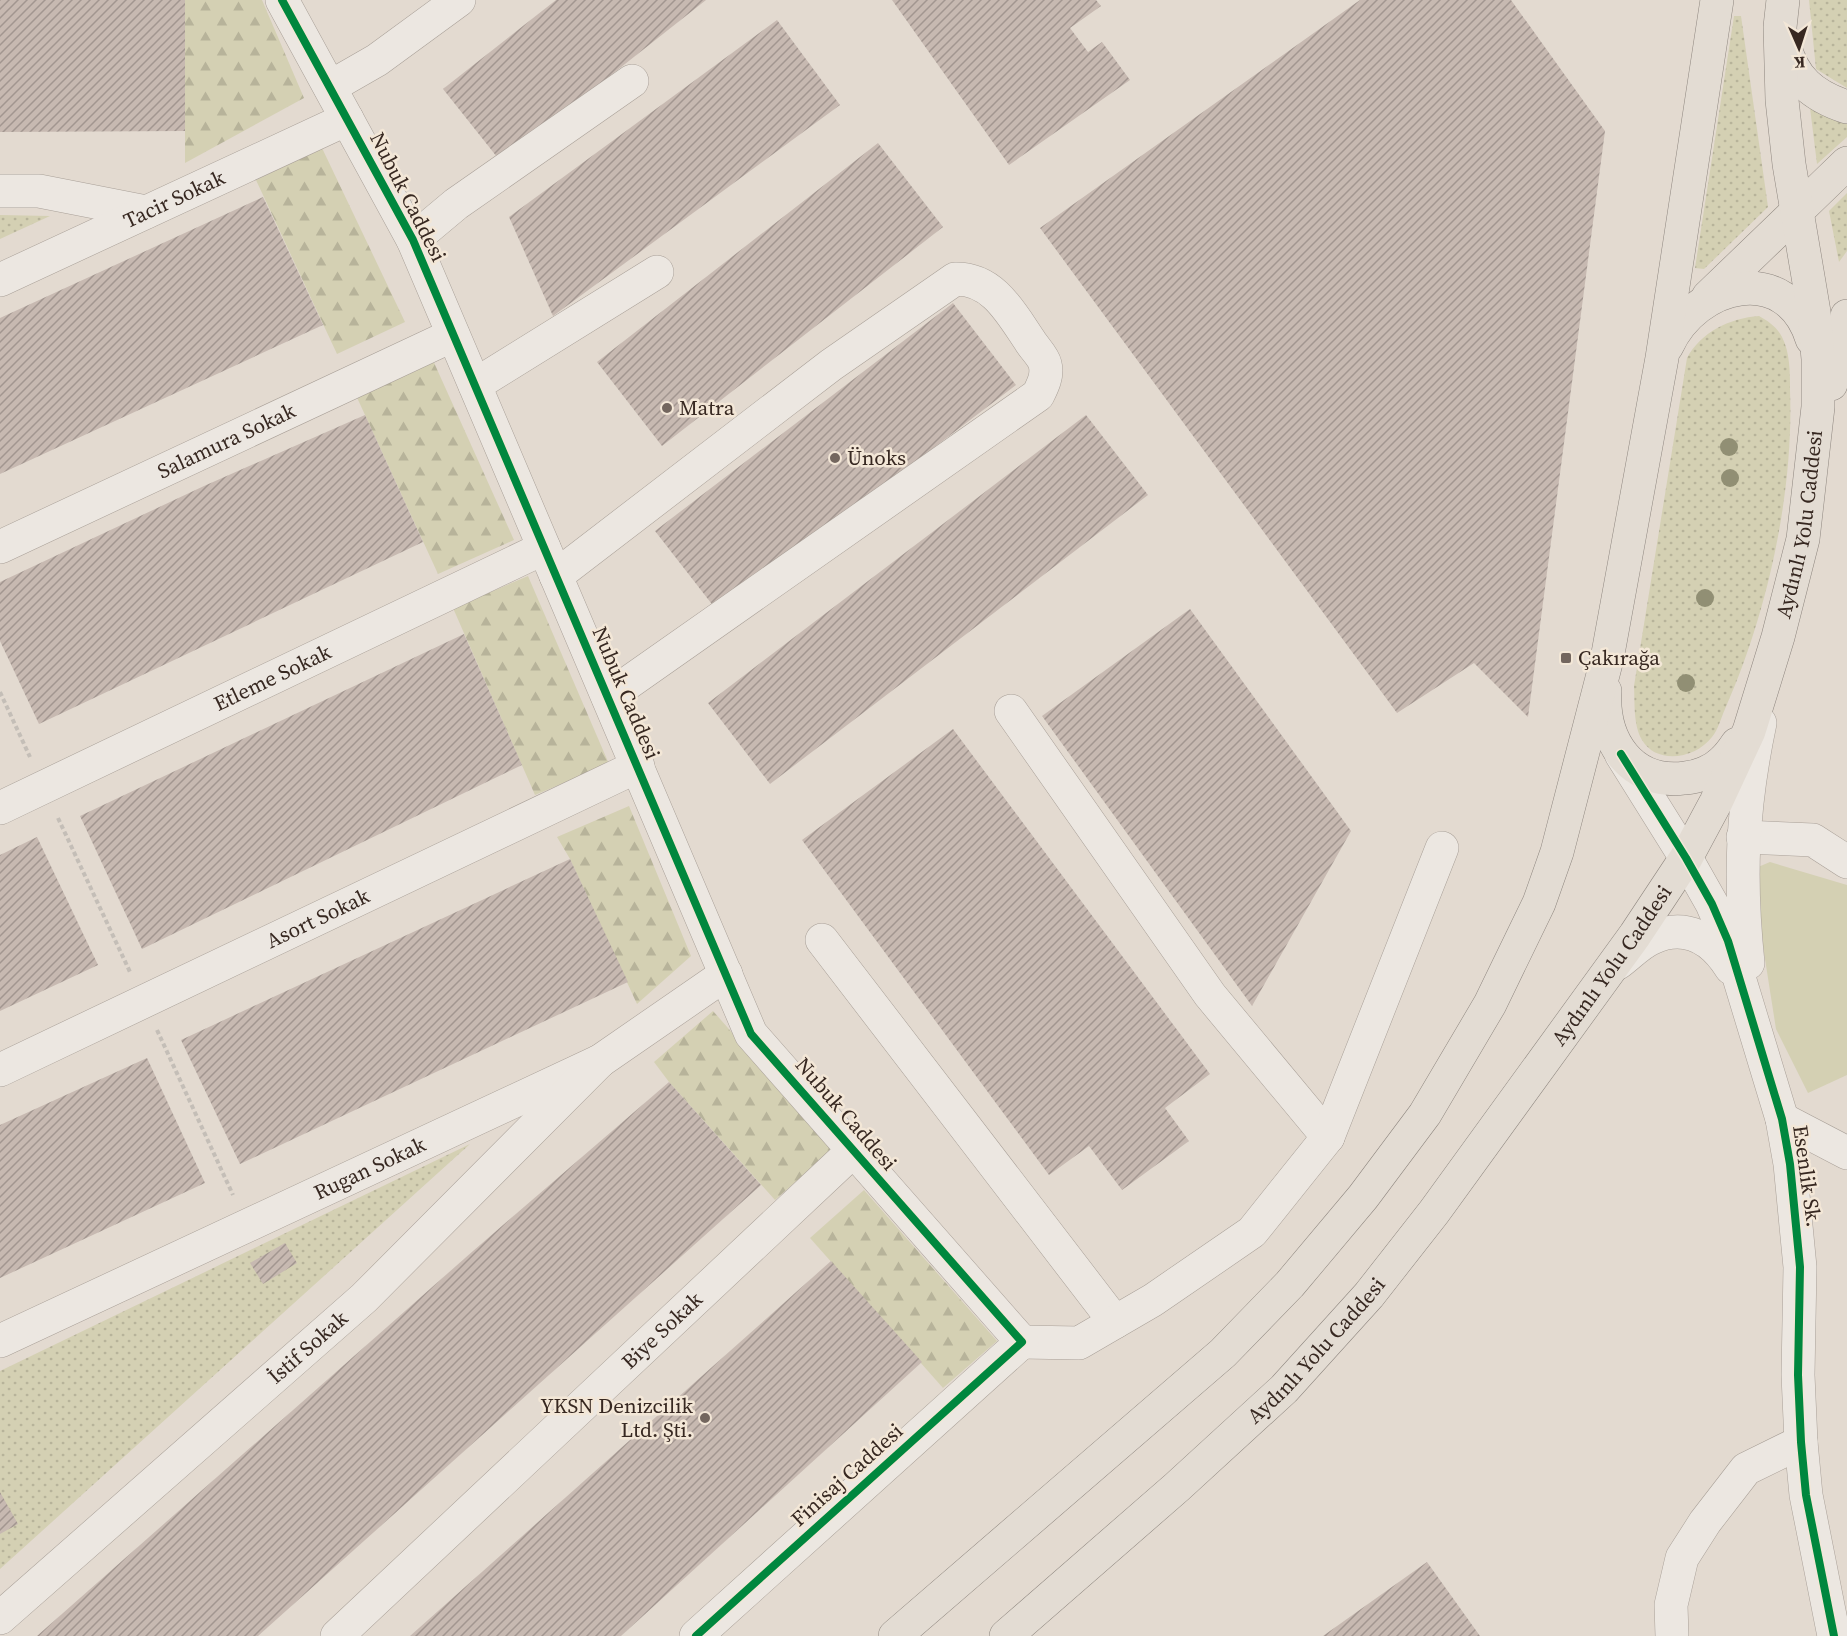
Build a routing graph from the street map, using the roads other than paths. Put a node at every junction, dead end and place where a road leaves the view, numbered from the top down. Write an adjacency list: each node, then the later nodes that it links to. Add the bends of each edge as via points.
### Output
1 (282, 0): 6 (street, Nubuk Caddesi)
2 (459, 0): 6 (street, via 376,60)
3 (1718, 0): 19 (main road)
4 (1782, 13): 7 (main road, via 1790,65 1806,85 1827,100); 11 (main road, Aydınlı Yolu Caddesi, via 1782,100)
5 (632, 81): 13 (street, via 456,204)
6 (330, 87): 8 (street, Nubuk Caddesi)
7 (1847, 107)
8 (347, 119): 12 (street, Tacir Sokak); 13 (street, Nubuk Caddesi)
9 (1847, 163): 11 (main road)
10 (0, 191): 12 (street, via 39,191)
11 (1797, 211): 16 (main road); 20 (main road, Aydınlı Yolu Caddesi)
12 (146, 212): 15 (street, Tacir Sokak)
13 (412, 240): 18 (street, Nubuk Caddesi)
14 (657, 272): 21 (street)
15 (0, 280)
16 (1701, 304): 19 (main road, via 1674,331); 20 (main road, via 1727,291 1749,288 1771,292 1794,304 1808,325)
17 (1847, 316): 22 (main road, via 1835,359)
18 (453, 335): 21 (street, Nubuk Caddesi); 23 (street, Salamura Sokak)
19 (1662, 358): 26 (main road)
20 (1818, 359): 22 (main road, Aydınlı Yolu Caddesi, via 1818,407)
21 (475, 385): 24 (street, Nubuk Caddesi)
22 (1803, 540): 25 (main road, Aydınlı Yolu Caddesi)
23 (0, 547)
24 (550, 562): 27 (street, Nubuk Caddesi); 27 (street, Etleme Sokak, via 955,279 979,283 1000,298 1045,364 1046,380 1038,395); 32 (street, Etleme Sokak)
25 (1778, 637): 29 (main road, Aydınlı Yolu Caddesi); 33 (street, Esenlik Sk., via 1746,794)
26 (1607, 659): 30 (main road, via 1605,699 1609,728); 55 (main road, via 1569,808 1539,903 1490,1004 1425,1114 1363,1197 1290,1284 1222,1353)
27 (608, 698): 31 (street, Nubuk Caddesi)
28 (1011, 711): 45 (street, via 1210,995)
29 (1749, 731): 30 (main road, via 1721,763 1697,777 1672,780 1643,774); 35 (main road, Aydınlı Yolu Caddesi)
30 (1621, 754): 35 (street, Esenlik Sk.)
31 (638, 766): 39 (street, Nubuk Caddesi); 43 (street, Asort Sokak)
32 (0, 808)
33 (1743, 837): 36 (street, via 1813,840); 41 (street, Esenlik Sk., via 1743,918)
34 (1442, 848): 45 (street)
35 (1686, 858): 38 (main road, Aydınlı Yolu Caddesi); 40 (street, Esenlik Sk., via 1712,904)
36 (1847, 862)
37 (822, 940): 48 (street)
38 (1609, 969): 40 (street, via 1651,938 1674,932 1697,934 1720,950); 56 (main road, Aydınlı Yolu Caddesi, via 1434,1212 1369,1294 1284,1389)
39 (726, 974): 42 (street, Rugan Sokak); 46 (street, Nubuk Caddesi, via 751,1034)
40 (1741, 984): 41 (street, Esenlik Sk.)
41 (1760, 1048): 44 (street, Esenlik Sk.)
42 (600, 1061): 49 (street, Rugan Sokak); 52 (street, İstif Sokak, via 364,1298)
43 (0, 1070)
44 (1782, 1119): 47 (street); 51 (street, Esenlik Sk., via 1800,1267)
45 (1328, 1137): 48 (street, via 1252,1232)
46 (854, 1150): 50 (street, Nubuk Caddesi); 53 (street, Biye Sokak)
47 (1847, 1153)
48 (1115, 1322): 50 (street, via 1079,1343)
49 (0, 1341)
50 (1022, 1341): 54 (street, Finisaj Caddesi)
51 (1801, 1442): 57 (street, via 1746,1469 1682,1558 1671,1605); 58 (street, Esenlik Sk., via 1806,1495)
52 (0, 1618)
53 (337, 1636)
54 (696, 1636)
55 (895, 1636)
56 (1006, 1636)
57 (1672, 1636)
58 (1834, 1636)

